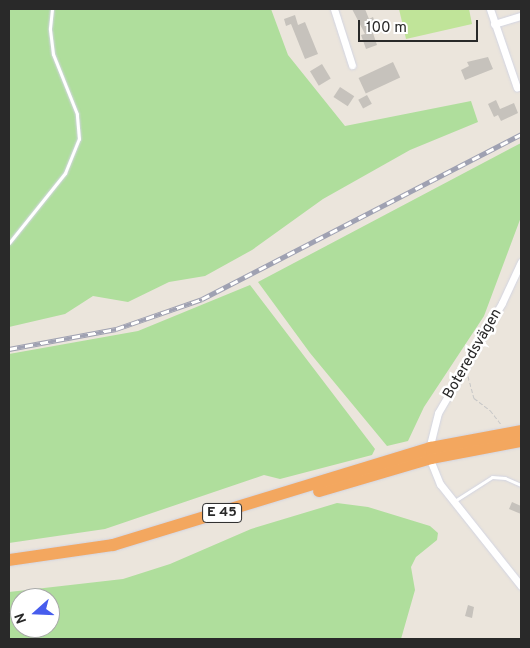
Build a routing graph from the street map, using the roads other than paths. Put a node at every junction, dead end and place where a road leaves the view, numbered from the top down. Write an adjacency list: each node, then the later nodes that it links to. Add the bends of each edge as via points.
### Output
1 (52, 9): 8 (lane, via 53,54 77,114 79,139 65,173)
2 (334, 9): 6 (street)
3 (490, 9): 5 (street)
4 (521, 16): 5 (street)
5 (494, 24): 7 (street)
6 (352, 64)
7 (518, 88)
8 (9, 243)
9 (521, 262): 12 (street, Boteredsvägen, via 502,303 438,413)
10 (521, 432): 12 (highway, E 45)
11 (521, 441): 12 (highway, E 45)
12 (430, 453): 14 (street, via 440,484); 15 (highway, E 45, via 151,535 74,552); 16 (highway, E 45, via 153,542 76,559)
13 (521, 486): 14 (lane, via 505,478 492,477)
14 (453, 502): 17 (street)
15 (9, 560)
16 (9, 567)
17 (521, 586)

